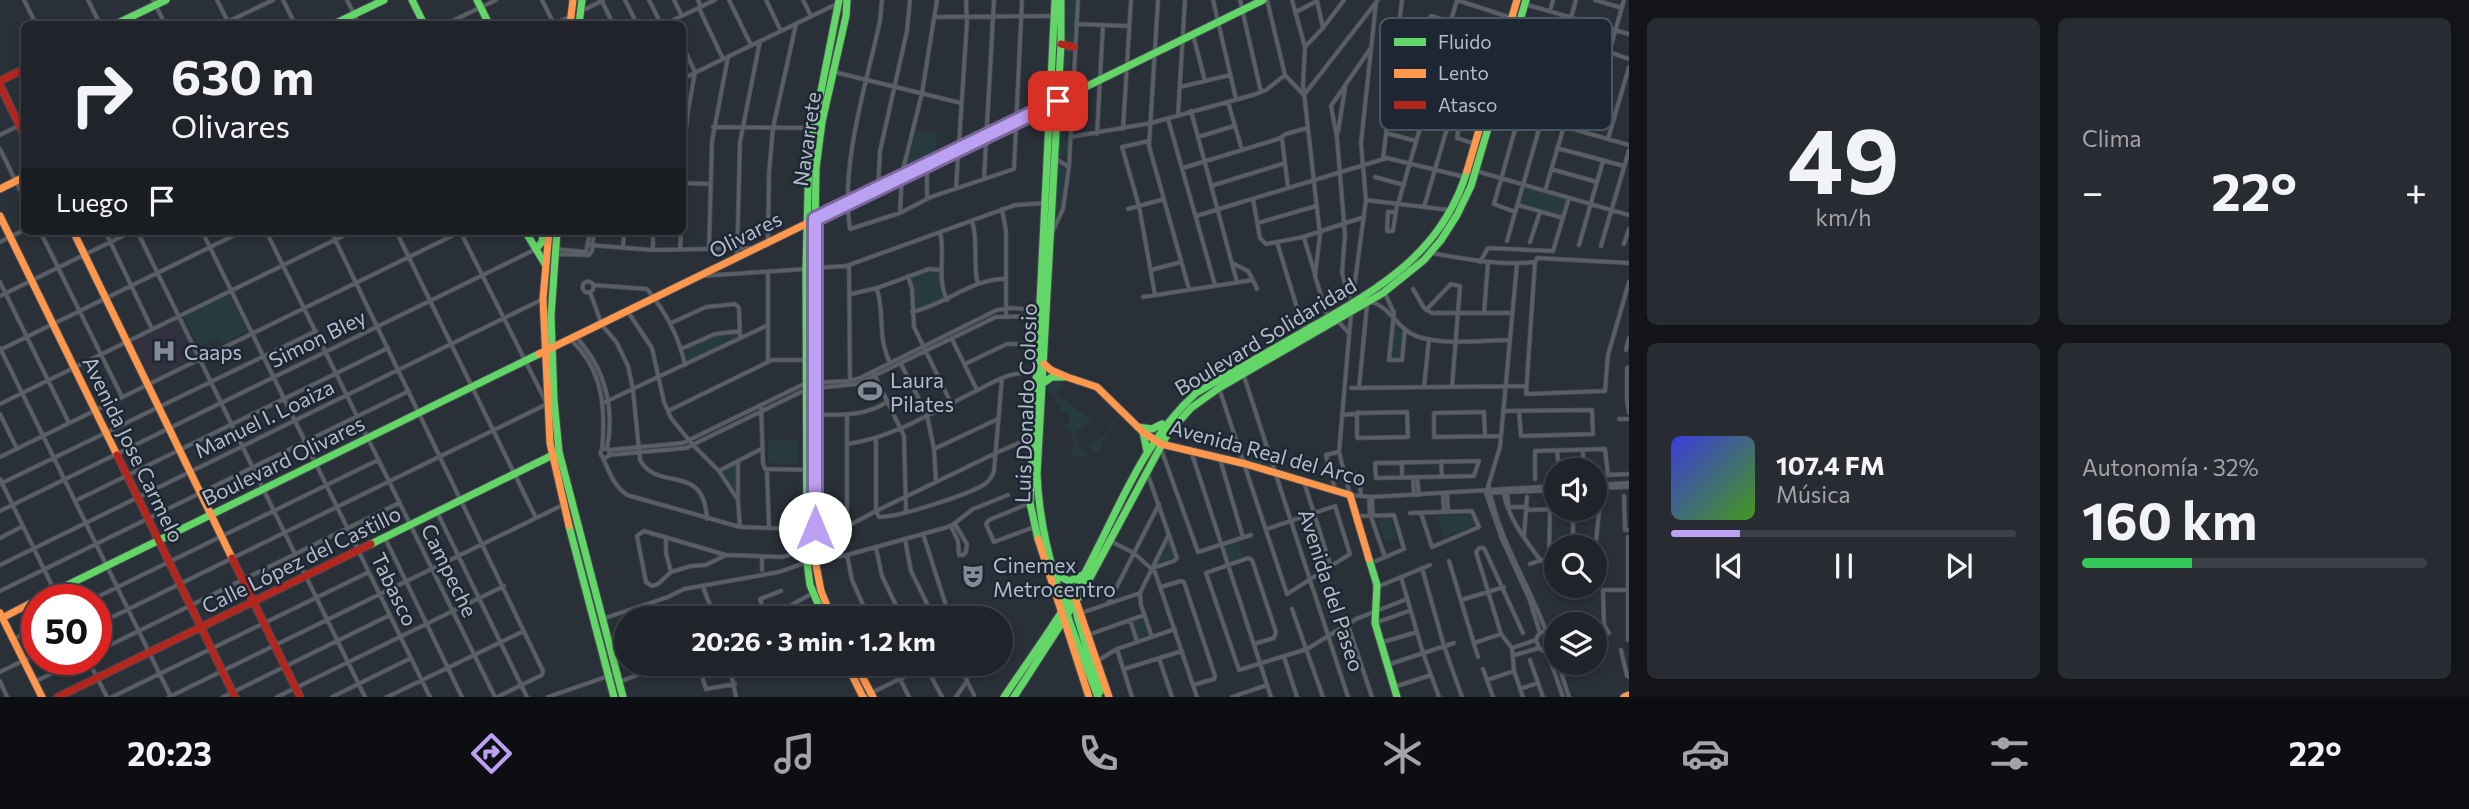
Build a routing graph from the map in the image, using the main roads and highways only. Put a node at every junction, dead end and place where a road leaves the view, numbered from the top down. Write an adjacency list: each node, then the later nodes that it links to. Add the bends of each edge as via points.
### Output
1 (166, 0): 11 (main road)
2 (384, 0): 16 (main road)
3 (412, 0): 17 (main road)
4 (573, 0): 14 (main road)
5 (582, 0): 19 (main road)
6 (1055, 0): 24 (main road)
7 (1061, 0): 20 (main road)
8 (1265, 0): 24 (main road, Olivares)
9 (842, 1): 27 (main road, Navarrete, via 846,16)
10 (1522, 1): 13 (main road, Boulevard Solidaridad)
11 (154, 2): 15 (main road)
12 (479, 4): 18 (main road)
13 (1512, 18)
14 (571, 20)
15 (121, 21)
16 (340, 21)
17 (422, 21)
18 (488, 21)
19 (579, 21)
20 (1061, 44): 21 (main road); 24 (main road)
21 (1074, 47)
22 (21, 71): 23 (main road)
23 (0, 83): 26 (main road)
24 (1055, 103): 25 (main road, Luis Donaldo Colosio); 33 (main road, Olivares)
25 (1054, 116): 43 (main road, Luis Donaldo Colosio, via 1045,203); 43 (main road, Luis Donaldo Colosio, via 1058,160)
26 (21, 122)
27 (817, 128): 33 (main road, Navarrete); 34 (main road, Navarrete, via 809,152)
28 (1480, 130): 44 (main road, Boulevard Solidaridad, via 1451,210 1429,243 1406,267 1350,301)
29 (1486, 130): 44 (main road, Boulevard Solidaridad, via 1465,201 1431,253 1385,293)
30 (21, 178): 31 (main road)
31 (0, 189)
32 (0, 216): 64 (main road, Avenida Jose Carmelo)
33 (815, 219): 34 (main road, Olivares); 42 (main road, Navarrete)
34 (807, 223): 42 (main road, Navarrete); 45 (main road, Olivares)
35 (75, 235): 62 (main road)
36 (527, 235): 40 (main road)
37 (543, 235): 40 (main road)
38 (549, 235): 41 (main road)
39 (557, 235): 45 (main road)
40 (536, 249): 41 (main road)
41 (546, 265): 45 (main road, via 543,299)
42 (810, 269): 50 (main road, Navarrete)
43 (1042, 313): 46 (main road, Luis Donaldo Colosio); 51 (main road, Luis Donaldo Colosio)
44 (1329, 322): 47 (main road, Boulevard Solidaridad); 47 (main road, Boulevard Solidaridad)
45 (549, 350): 52 (main road); 52 (main road, via 547,404); 62 (main road, Boulevard Olivares)
46 (1044, 364): 48 (main road, Avenida Real del Arco); 49 (main road, Luis Donaldo Colosio)
47 (1242, 370): 53 (main road, Boulevard Solidaridad, via 1196,393); 57 (main road, Boulevard Solidaridad, via 1191,408 1173,426)
48 (1067, 377): 49 (main road); 54 (main road, Avenida Real del Arco, via 1097,387)
49 (1043, 382): 51 (main road); 55 (main road, Luis Donaldo Colosio)
50 (811, 385): 65 (main road, Navarrete, via 816,415); 65 (main road, Navarrete, via 806,471)
51 (1035, 389): 55 (main road, Luis Donaldo Colosio)
52 (552, 424): 59 (main road)
53 (1164, 424): 54 (main road); 56 (main road, Boulevard Solidaridad)
54 (1141, 429): 56 (main road, Avenida Real del Arco); 58 (main road)
55 (1036, 436): 66 (main road, Luis Donaldo Colosio, via 1037,509); 69 (main road, Luis Donaldo Colosio, via 1030,503)
56 (1153, 439): 57 (main road, Avenida Real del Arco); 58 (main road, Boulevard Solidaridad)
57 (1163, 448): 60 (main road, Avenida Real del Arco, via 1246,464); 63 (main road, Boulevard Solidaridad)
58 (1147, 452): 63 (main road, Boulevard Solidaridad)
59 (555, 454): 61 (main road); 70 (main road, Calle López del Castillo)
60 (1350, 495): 98 (main road, Avenida del Paseo, via 1377,587 1375,623)
61 (567, 503): 75 (main road); 78 (main road)
62 (212, 515): 64 (main road, Boulevard Olivares); 70 (main road)
63 (1108, 538): 67 (main road, Boulevard Solidaridad); 71 (main road, Boulevard Solidaridad)
64 (159, 540): 68 (main road, Boulevard Olivares); 80 (main road, Avenida Jose Carmelo)
65 (811, 561): 72 (main road, Navarrete); 73 (main road, Navarrete)
66 (1055, 574): 67 (main road, via 1069,581); 76 (main road, Luis Donaldo Colosio)
67 (1084, 574): 76 (main road, Boulevard Solidaridad)
68 (70, 584)
69 (1054, 593): 76 (main road, Luis Donaldo Colosio); 79 (main road)
70 (254, 601): 80 (main road, Calle López del Castillo); 90 (main road)
71 (1076, 601): 76 (main road, Boulevard Solidaridad); 96 (main road); 97 (main road)
72 (819, 606)
73 (827, 606)
74 (21, 607): 77 (main road, Boulevard Olivares)
75 (591, 610): 78 (main road); 91 (main road)
76 (1064, 613): 79 (main road, Boulevard Solidaridad); 81 (main road, Boulevard Solidaridad); 82 (main road, Luis Donaldo Colosio); 96 (main road, Luis Donaldo Colosio)
77 (1, 616): 88 (main road)
78 (602, 619): 92 (main road)
79 (1052, 625): 93 (main road, Boulevard Solidaridad)
80 (202, 626): 85 (main road, Avenida Jose Carmelo); 89 (main road, Calle López del Castillo)
81 (1051, 640): 82 (main road); 94 (main road, Boulevard Solidaridad)
82 (1070, 640): 95 (main road, Luis Donaldo Colosio)
83 (854, 676): 87 (main road)
84 (860, 676): 87 (main road)
85 (234, 695)
86 (1629, 695): 99 (main road)
87 (867, 696)
88 (42, 697)
89 (58, 697)
90 (300, 697)
91 (614, 697)
92 (623, 697)
93 (1004, 697)
94 (1014, 697)
95 (1089, 697)
96 (1100, 697)
97 (1109, 697)
98 (1397, 697)
99 (1624, 697)

